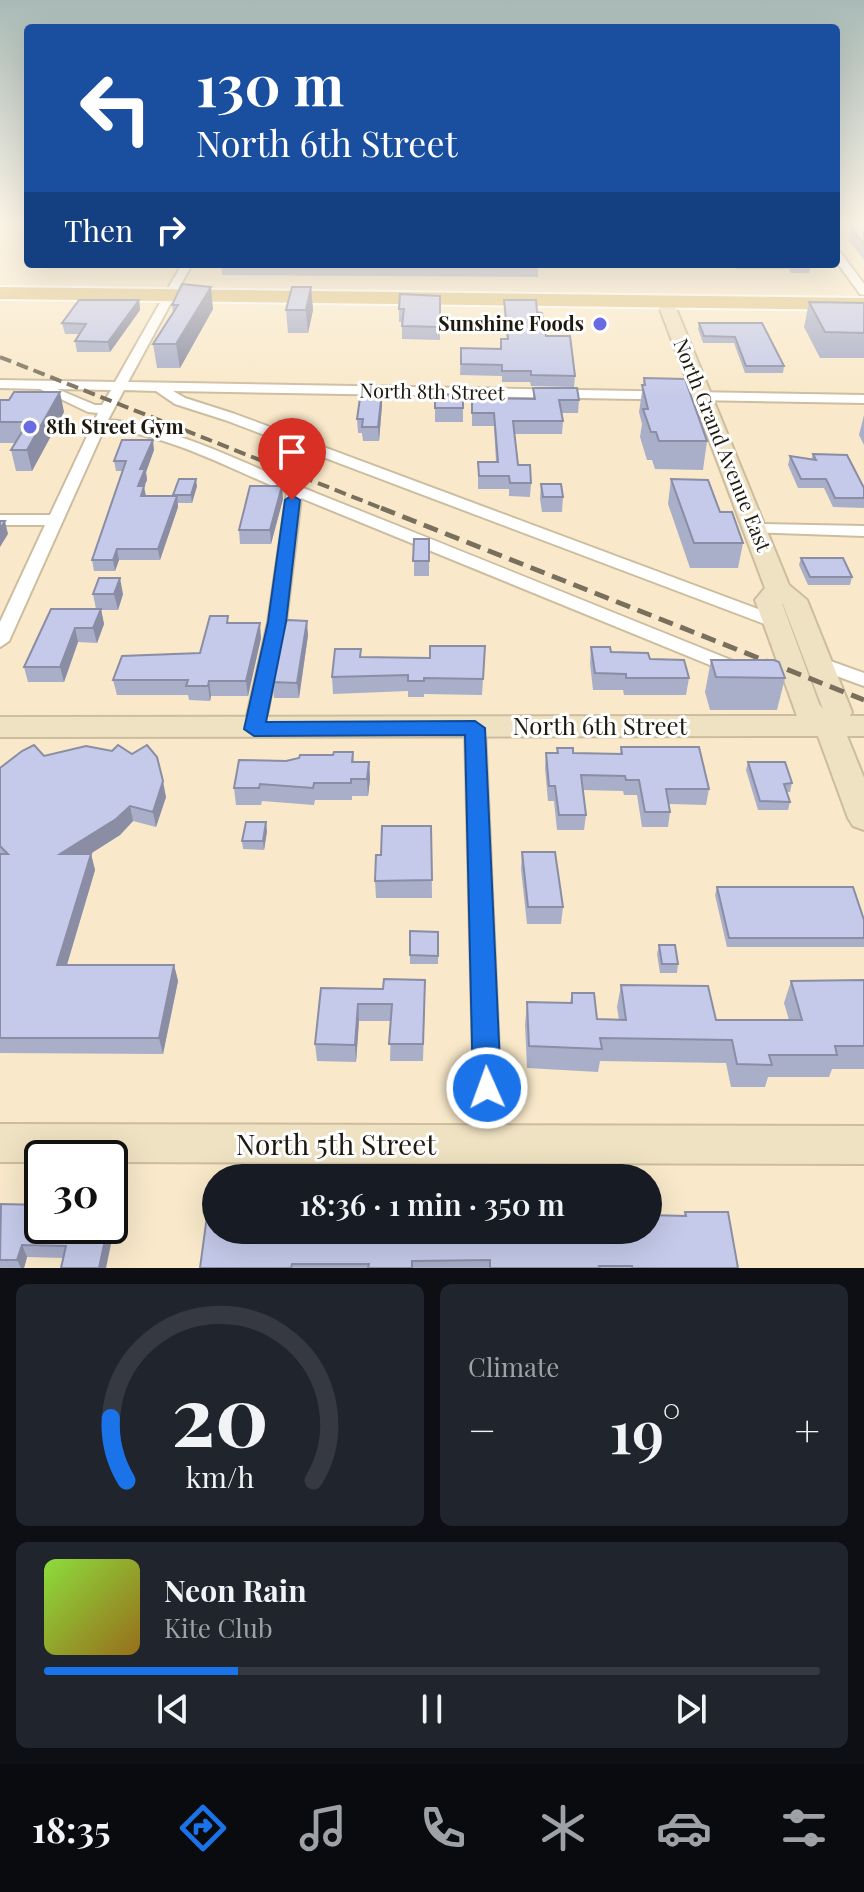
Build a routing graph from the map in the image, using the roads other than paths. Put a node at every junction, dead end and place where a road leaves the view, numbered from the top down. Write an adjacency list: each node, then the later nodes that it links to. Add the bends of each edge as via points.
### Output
1 (177, 281): 3 (street)
2 (0, 293): 3 (main road)
3 (170, 294): 4 (main road); 8 (street)
4 (665, 301): 5 (main road); 11 (main road, North Grand Avenue East)
5 (864, 304)
6 (0, 384): 7 (street, North 8th Street)
7 (37, 385): 8 (street, North 8th Street); 13 (street)
8 (119, 385): 9 (street, North 8th Street); 13 (street)
9 (161, 389): 10 (street, North 8th Street); 14 (street)
10 (217, 389): 11 (street, North 8th Street); 14 (street, via 218,409)
11 (703, 396): 12 (street, North 8th Street); 18 (main road, North Grand Avenue East)
12 (864, 399)
13 (103, 417): 15 (street); 17 (street)
14 (230, 417): 21 (street)
15 (295, 488): 24 (street); 30 (street, via 277,622)
16 (0, 520): 17 (street)
17 (55, 520): 22 (street)
18 (756, 529): 19 (street); 20 (main road, North Grand Avenue East)
19 (864, 531)
20 (778, 589): 21 (main road, North Grand Avenue East, via 768,600); 23 (main road, North Grand Avenue East, via 794,600)
21 (776, 622): 29 (main road, North Grand Avenue East, via 791,688 808,712)
22 (0, 641)
23 (819, 663): 25 (street); 29 (main road, North Grand Avenue East, via 838,712)
24 (745, 673)
25 (864, 680)
26 (864, 726): 29 (main road, North 6th Street)
27 (0, 727): 30 (main road, North 6th Street)
28 (475, 728): 29 (main road, North 6th Street); 30 (main road, North 6th Street); 33 (street)
29 (830, 728): 31 (main road, North Grand Avenue East)
30 (254, 729)
31 (864, 818)
32 (0, 1143): 33 (main road, North 5th Street)
33 (489, 1145): 34 (main road, North 5th Street)
34 (864, 1145)

